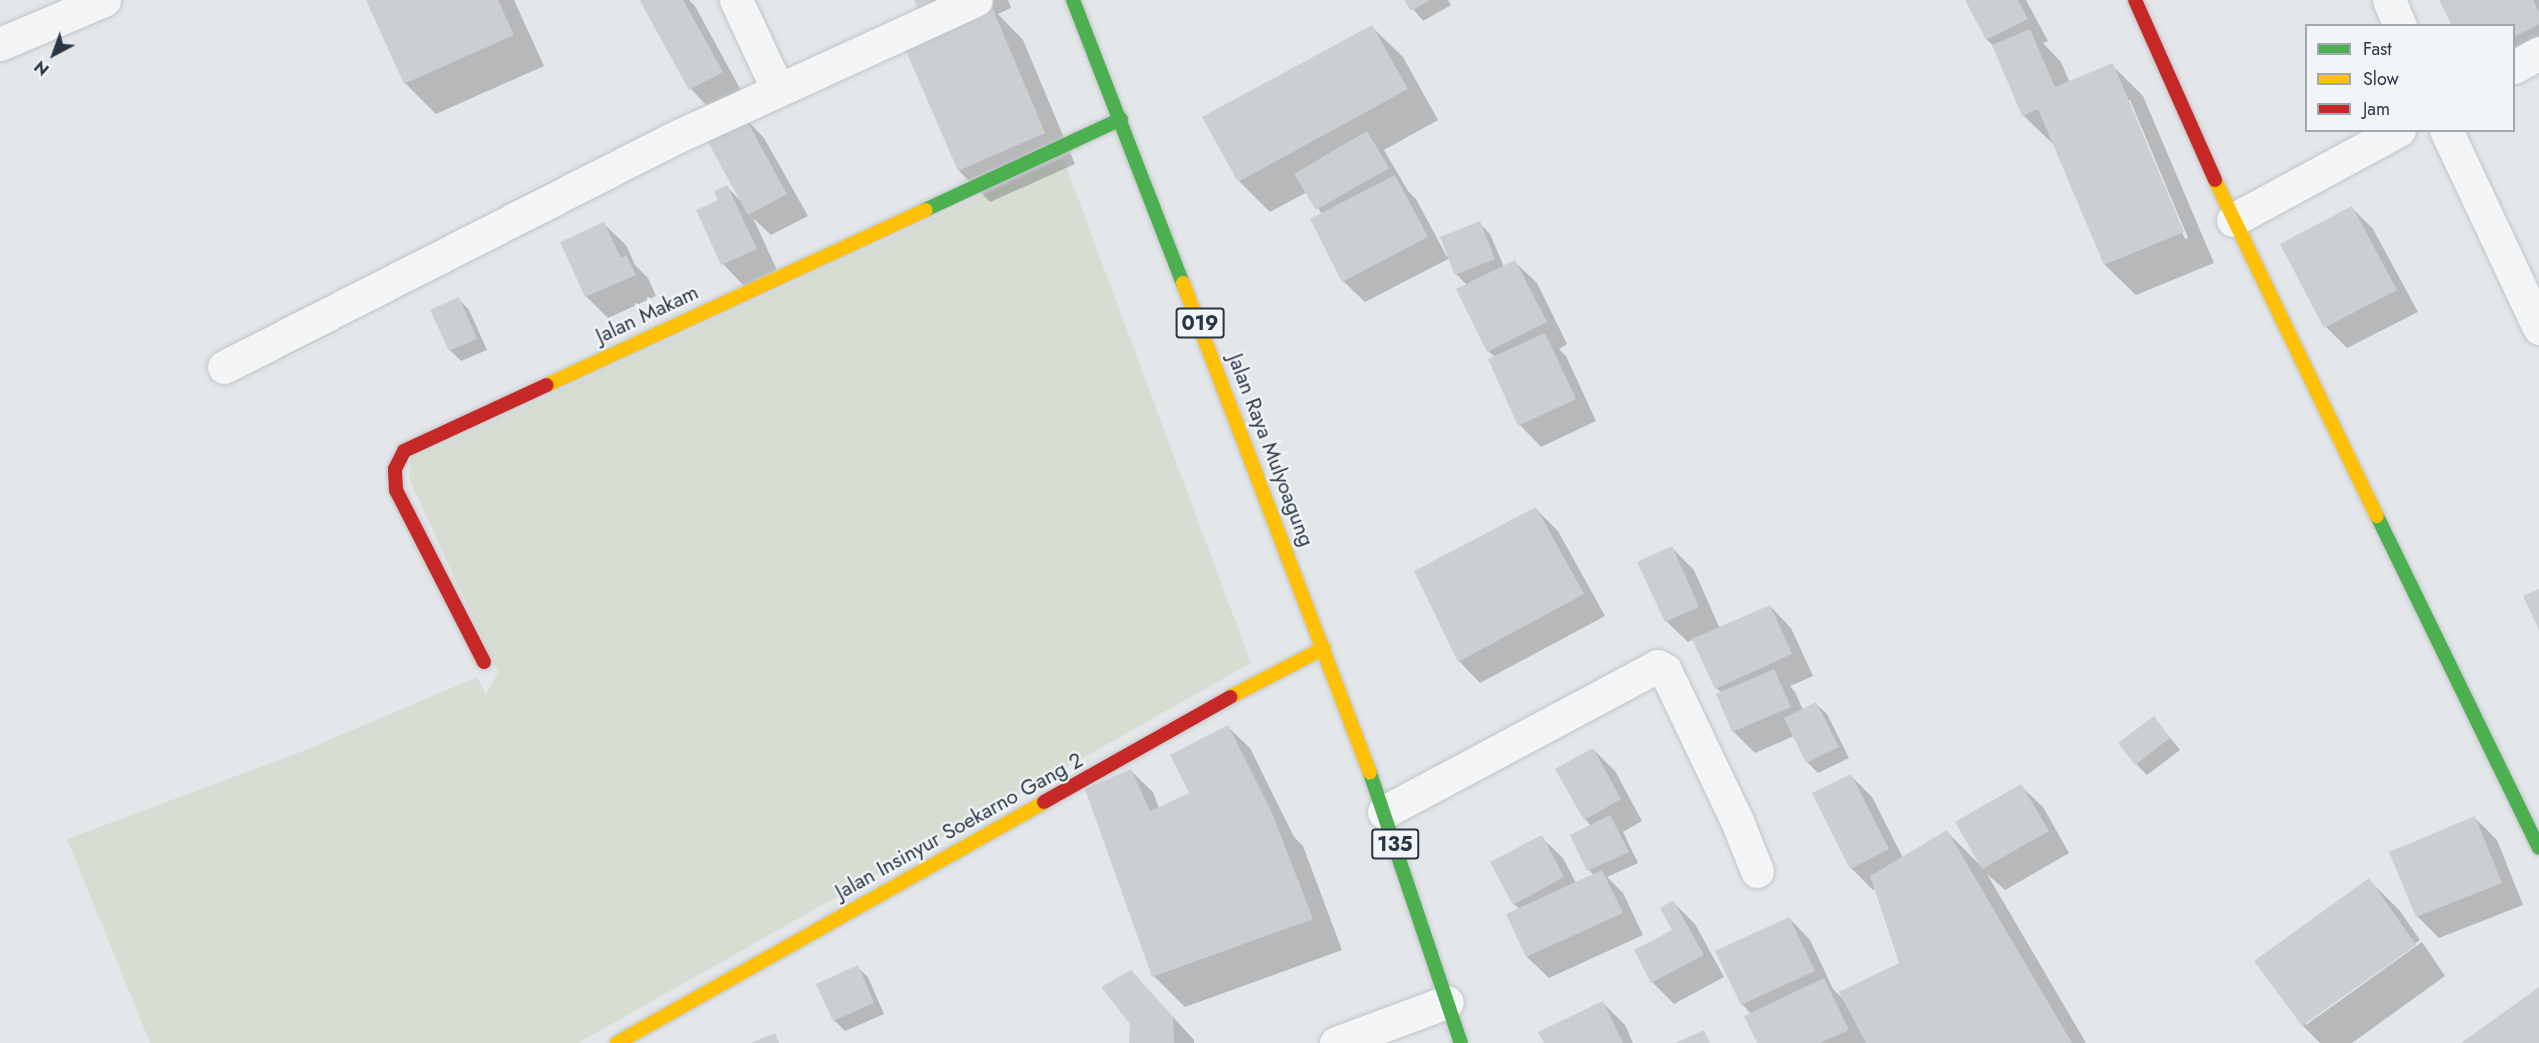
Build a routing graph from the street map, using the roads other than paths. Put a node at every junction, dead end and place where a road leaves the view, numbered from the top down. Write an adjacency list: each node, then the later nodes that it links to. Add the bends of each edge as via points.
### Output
1 (104, 0): 8 (street)
2 (736, 0): 11 (street)
3 (976, 0): 11 (street)
4 (1073, 0): 12 (street, Jalan Raya Mulyoagung / 019)
5 (2135, 0): 15 (street)
6 (2389, 0): 7 (street)
7 (2399, 24)
8 (0, 44)
9 (2539, 53): 10 (street)
10 (2515, 66)
11 (778, 90): 17 (street, via 539,204)
12 (1121, 119): 18 (street, Jalan Raya Mulyoagung / 019); 19 (street, Jalan Makam, via 404,451 395,469 396,490)
13 (2395, 132): 15 (street)
14 (2447, 132): 16 (street)
15 (2233, 220): 21 (street)
16 (2539, 328)
17 (224, 367)
18 (1324, 648): 20 (street, 135); 24 (street, Jalan Insinyur Soekarno Gang 2, via 1239,692)
19 (484, 662)
20 (1384, 812): 22 (street, via 1657,666 1665,670); 23 (street, 135)
21 (2539, 848)
22 (1757, 871)
23 (1447, 1002): 25 (street); 26 (street, 135)
24 (617, 1043)
25 (1336, 1043)
26 (1461, 1043)

